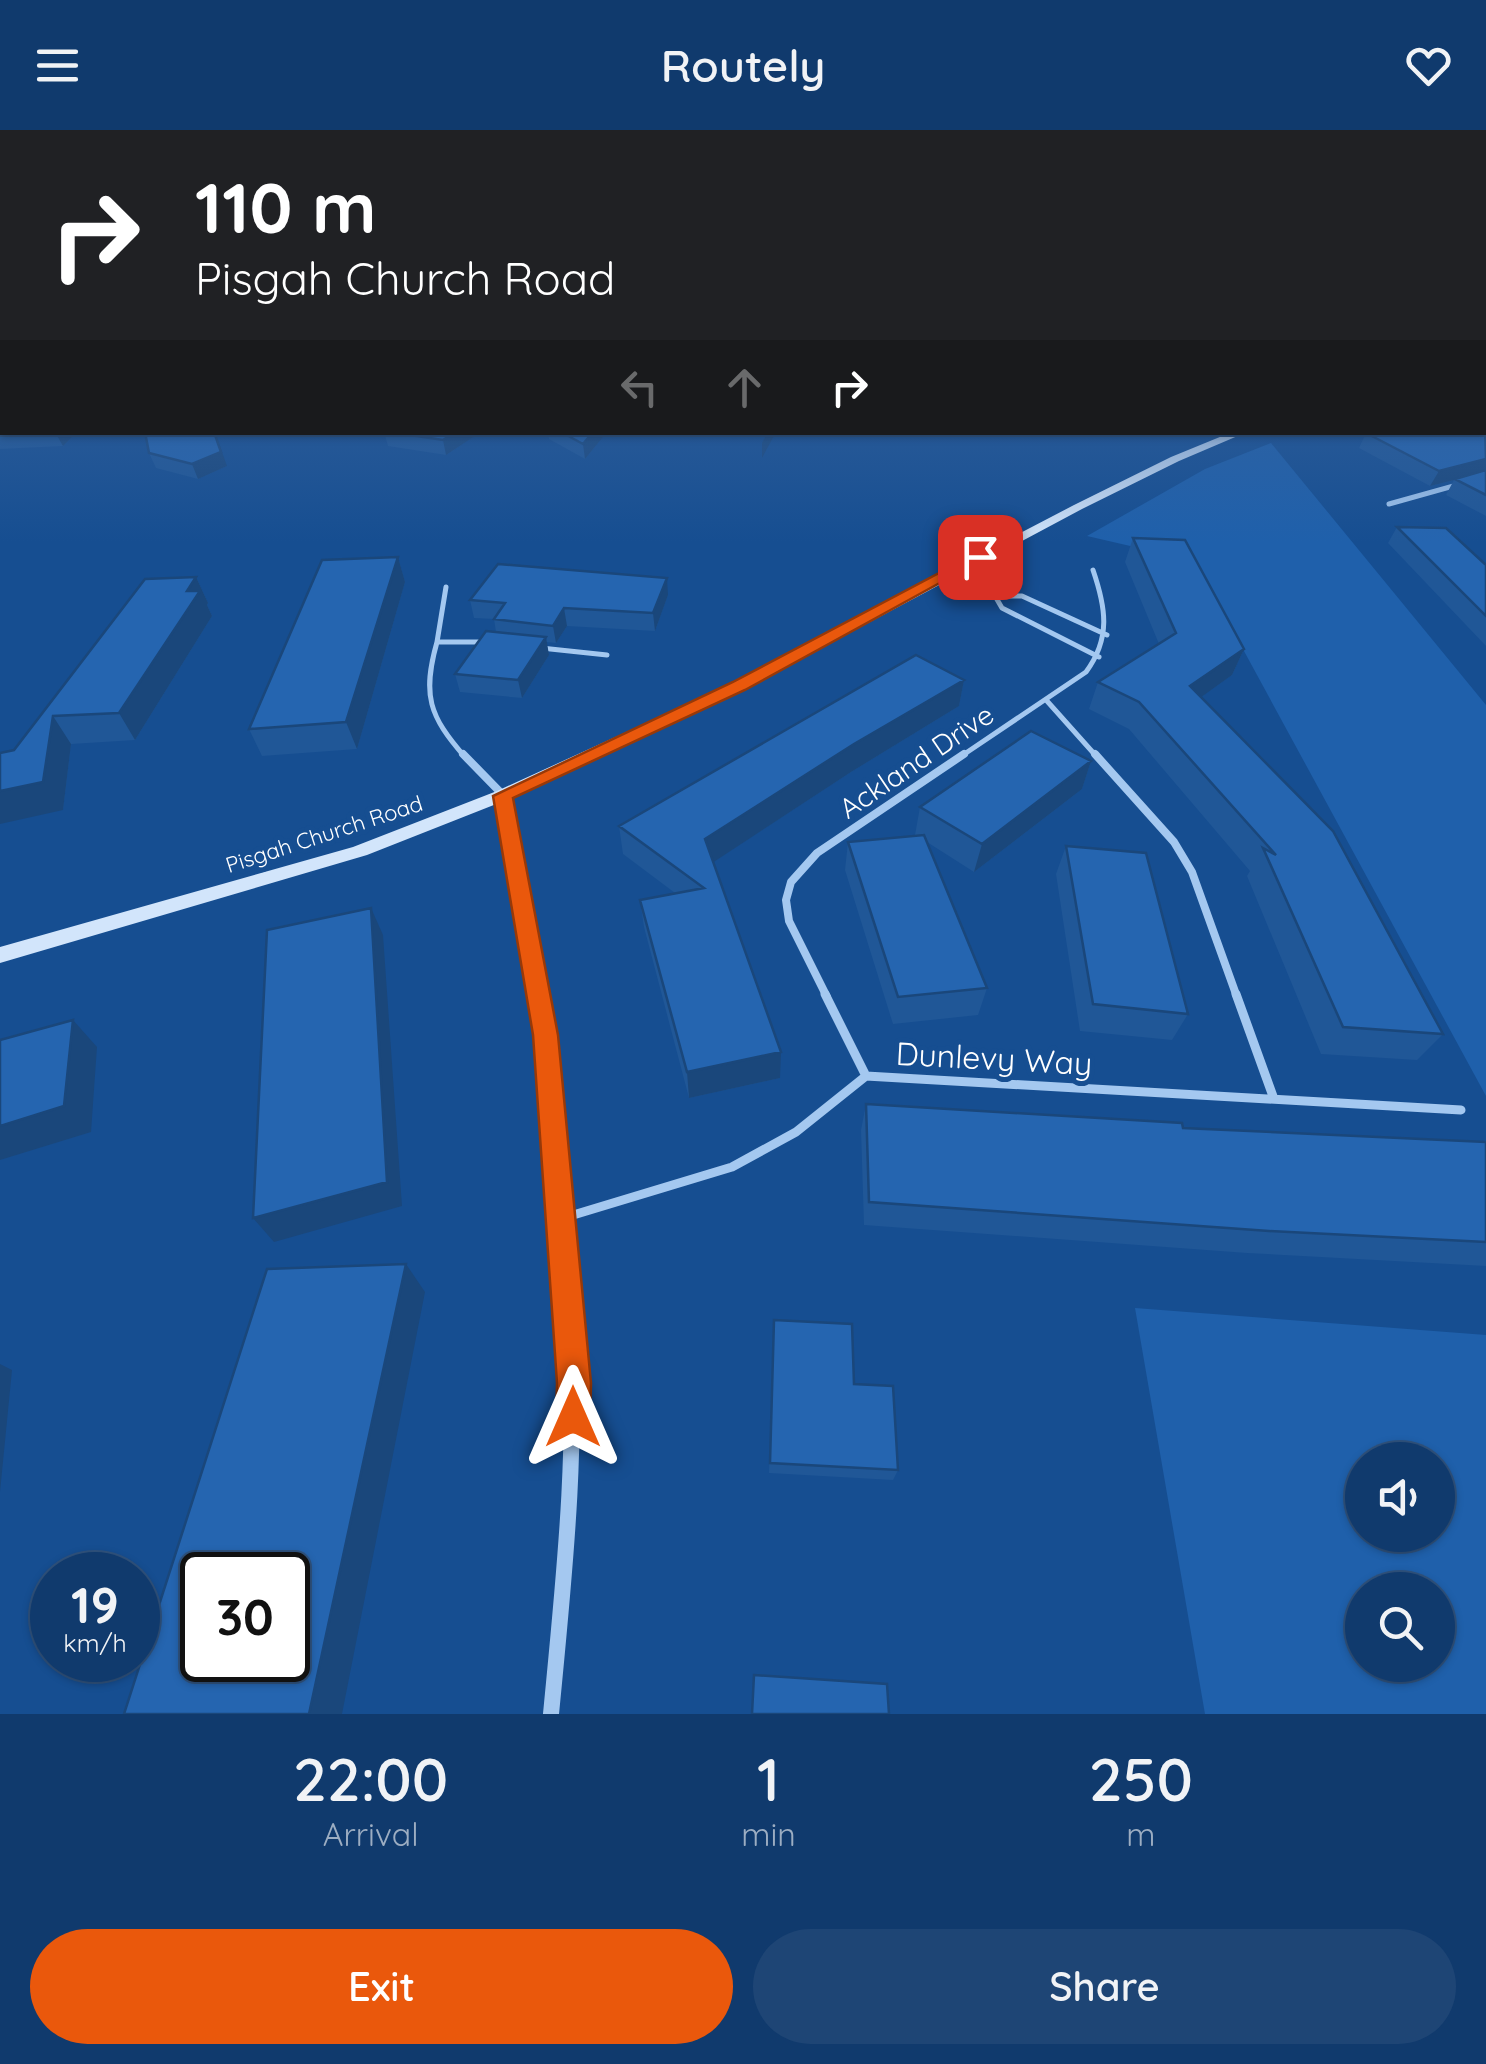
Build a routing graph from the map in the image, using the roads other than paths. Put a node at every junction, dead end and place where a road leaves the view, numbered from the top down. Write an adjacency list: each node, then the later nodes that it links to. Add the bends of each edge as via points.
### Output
1 (1235, 435): 5 (main road, Pisgah Church Road)
2 (1486, 476): 3 (street)
3 (1389, 504)
4 (1093, 570): 8 (lane, via 1109,616)
5 (946, 574): 7 (lane); 15 (main road, Pisgah Church Road, via 739,686)
6 (446, 587): 9 (lane)
7 (995, 596): 8 (lane, via 1022,596); 13 (lane, via 1002,608)
8 (1108, 635): 13 (lane)
9 (438, 642): 10 (lane); 15 (lane, via 427,680 432,709)
10 (503, 644)
11 (538, 647): 12 (lane)
12 (608, 655)
13 (1099, 657): 14 (lane, Ackland Drive)
14 (1047, 701): 17 (lane, Ackland Drive, via 818,853 788,884 783,900 789,921); 18 (lane, via 1174,842 1192,872)
15 (503, 796): 16 (main road, Pisgah Church Road, via 360,851); 20 (street, via 546,1035)
16 (0, 955)
17 (866, 1076): 18 (lane, Dunlevy Way); 20 (lane, Dunlevy Way, via 796,1132 732,1167)
18 (1274, 1099): 19 (lane, Dunlevy Way)
19 (1460, 1110)
20 (560, 1219): 21 (street, via 574,1383 570,1522)
21 (550, 1714)

